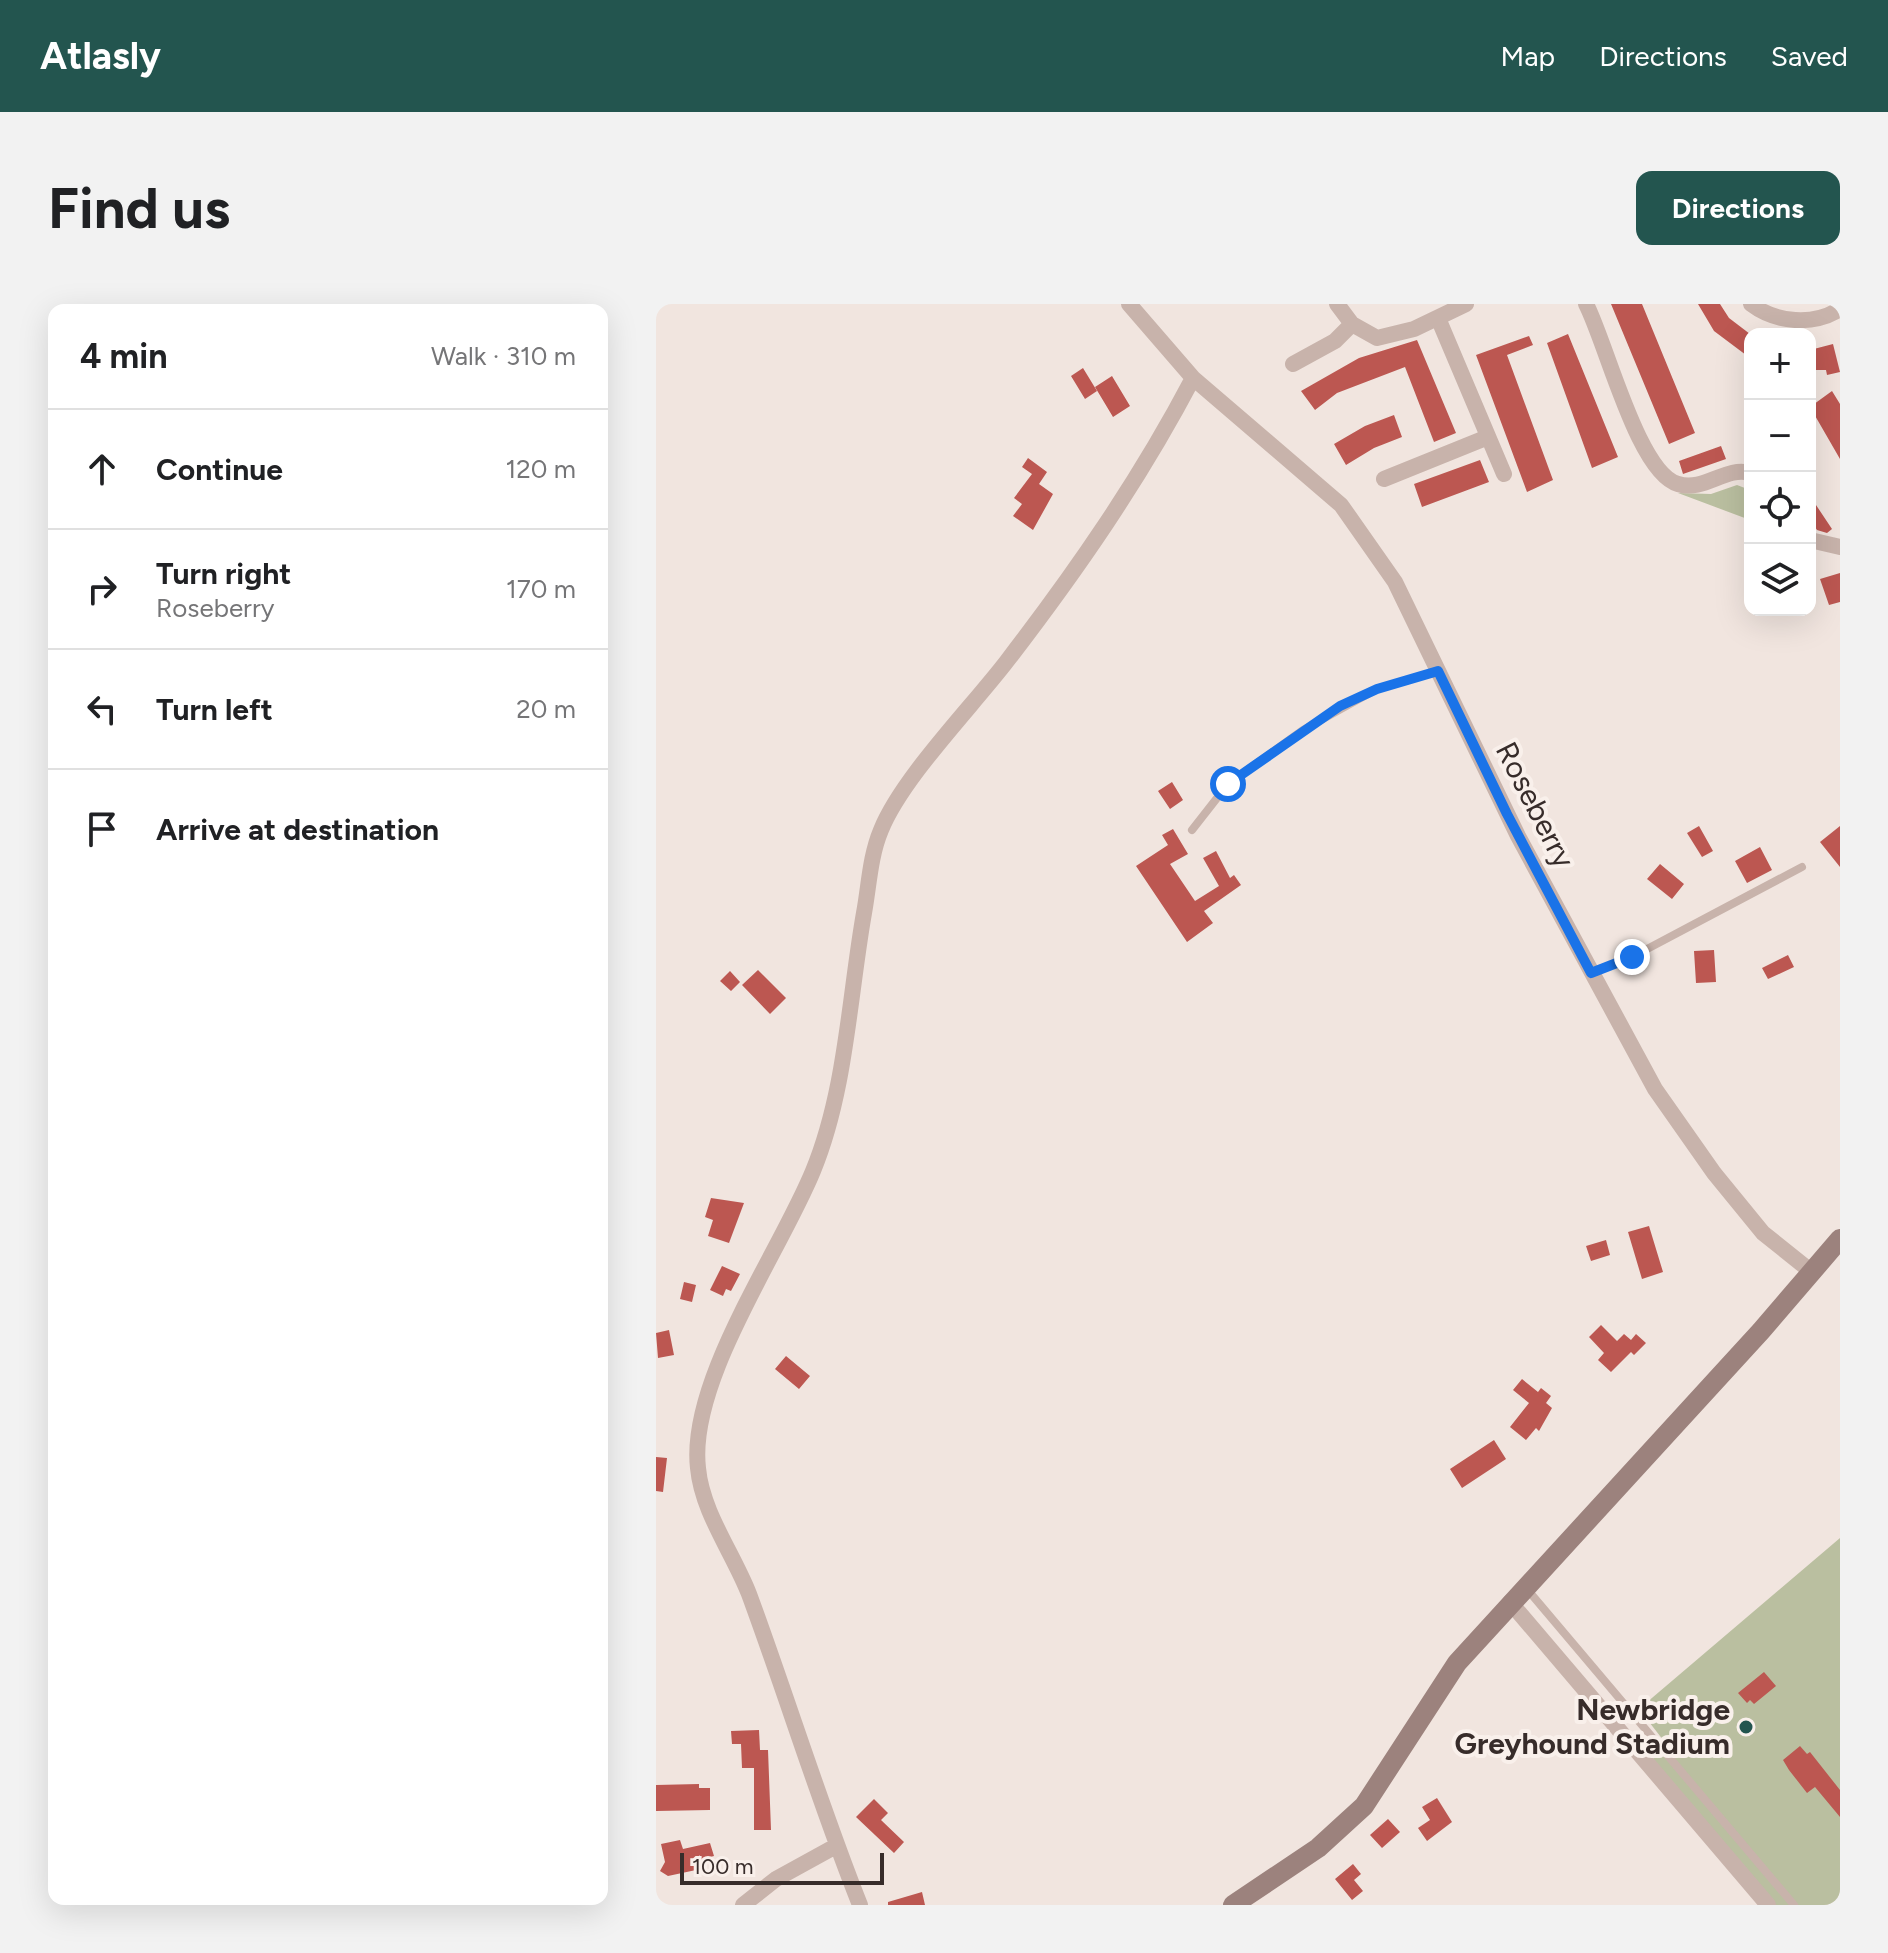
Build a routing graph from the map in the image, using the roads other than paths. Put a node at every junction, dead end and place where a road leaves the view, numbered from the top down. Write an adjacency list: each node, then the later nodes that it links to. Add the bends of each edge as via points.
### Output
1 (1129, 304): 10 (street, Roseberry)
2 (1337, 304): 8 (street)
3 (1466, 304): 7 (street)
4 (1586, 304): 12 (street, via 1637,431 1669,481 1694,487)
5 (1751, 304): 6 (street, via 1768,314 1805,321)
6 (1840, 309)
7 (1438, 318): 8 (street, via 1377,338); 11 (street)
8 (1352, 324): 9 (street, via 1335,341)
9 (1293, 364)
10 (1193, 378): 17 (street, Roseberry, via 1341,505 1395,582); 25 (street, via 1119,508 881,829 823,1144 736,1325 698,1433 697,1465 704,1495 747,1589)
11 (1488, 437): 13 (street); 14 (street)
12 (1744, 472)
13 (1504, 474)
14 (1384, 479)
15 (1816, 541): 16 (street)
16 (1840, 547)
17 (1438, 671): 18 (lane, via 1377,689 1303,730 1228,784); 20 (street, Roseberry)
18 (1192, 830)
19 (1802, 867): 20 (lane, via 1632,957)
20 (1591, 973): 22 (street, Roseberry, via 1655,1089 1714,1173 1763,1233)
21 (1840, 1239): 22 (main road)
22 (1813, 1273): 23 (main road)
23 (1524, 1586): 24 (main road); 30 (lane)
24 (1510, 1602): 28 (main road, via 1457,1663 1364,1806 1298,1864); 29 (street)
25 (836, 1846): 26 (street, via 776,1879); 27 (street)
26 (743, 1905)
27 (860, 1905)
28 (1233, 1905)
29 (1768, 1905)
30 (1794, 1905)

